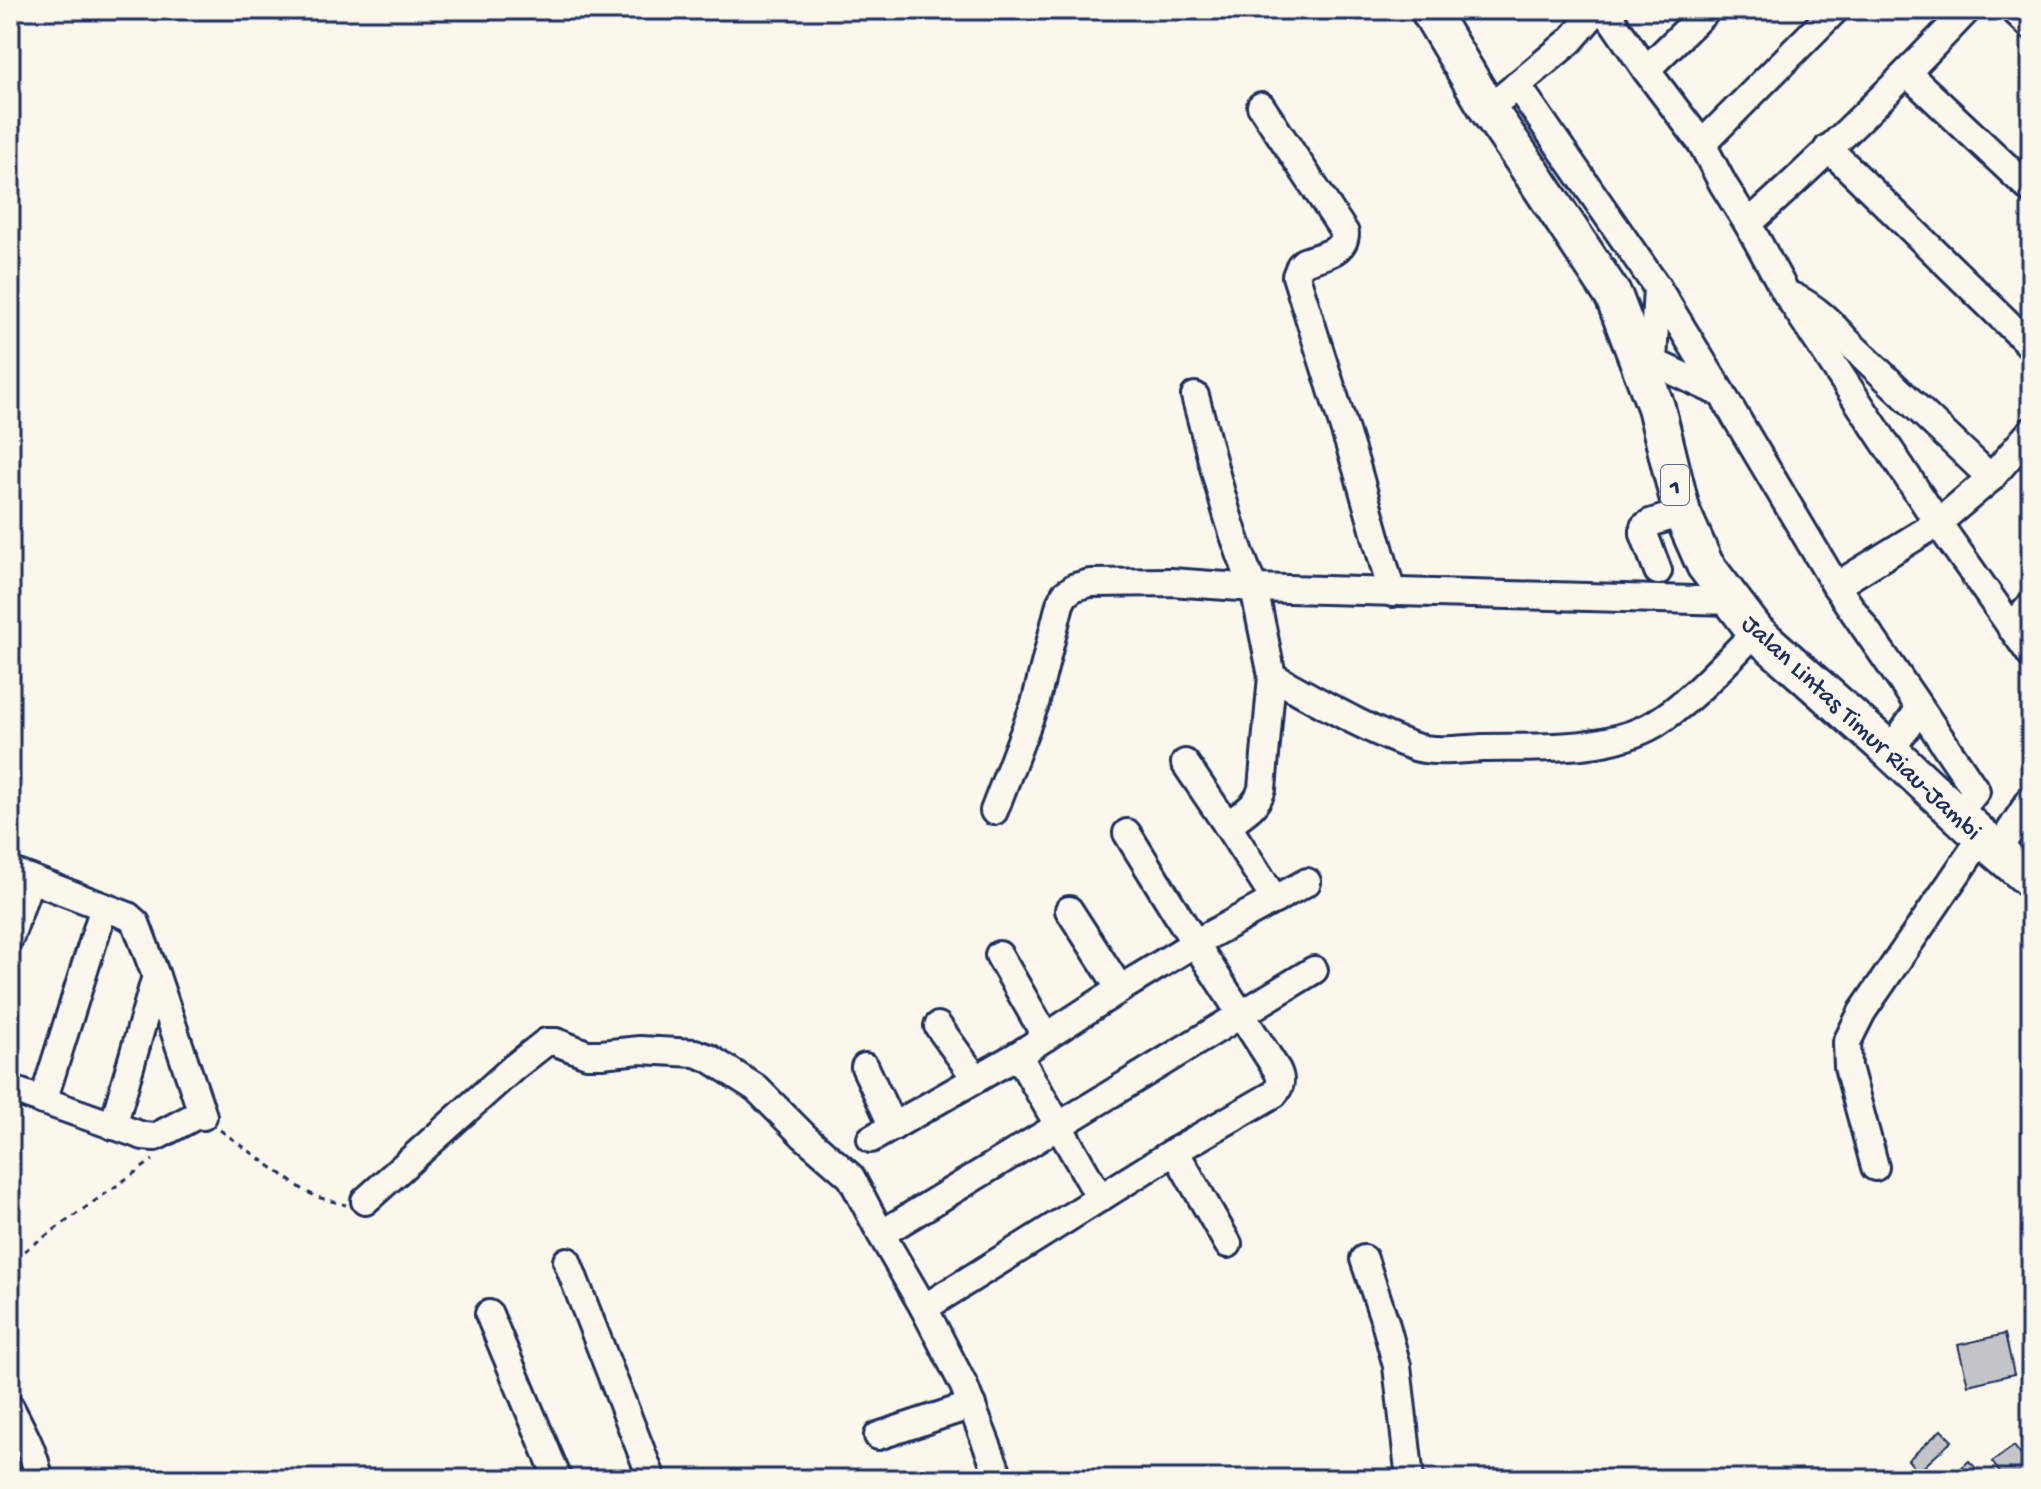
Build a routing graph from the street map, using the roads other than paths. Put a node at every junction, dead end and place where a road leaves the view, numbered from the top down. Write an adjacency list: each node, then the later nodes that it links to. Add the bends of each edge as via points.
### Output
1 (1429, 10): 13 (highway, Jalan Lintas Timur Riau-Jambi / 1)
2 (1597, 10): 11 (street, via 1570,41)
3 (1605, 10): 9 (street)
4 (1707, 10): 9 (street)
5 (1835, 10): 14 (street)
6 (1967, 10): 10 (street)
7 (2014, 10): 8 (street)
8 (2031, 26)
9 (1646, 70): 14 (street)
10 (1907, 73): 15 (street); 16 (street)
11 (1517, 85): 13 (street); 18 (street)
12 (1261, 106): 31 (street, via 1345,233 1340,248 1304,262 1296,276)
13 (1488, 109): 21 (highway, Jalan Lintas Timur Riau-Jambi / 1, via 1614,297)
14 (1702, 144): 17 (street)
15 (1828, 148): 17 (street); 20 (street)
16 (2031, 190)
17 (1748, 224): 19 (street)
18 (1657, 287): 21 (street); 22 (street)
19 (1786, 293): 25 (street, via 1826,318); 27 (street)
20 (2031, 346)
21 (1647, 364): 22 (street); 26 (highway, Jalan Lintas Timur Riau-Jambi / 1)
22 (1722, 394): 29 (street)
23 (1195, 396): 30 (street, via 1240,557)
24 (2031, 431): 25 (street)
25 (1991, 478): 27 (street)
26 (1682, 513): 28 (street, via 1644,527); 32 (highway, Jalan Lintas Timur Riau-Jambi / 1, via 1705,565)
27 (1938, 523): 29 (street); 34 (street)
28 (1658, 571)
29 (1836, 586): 38 (street)
30 (1254, 588): 31 (street); 37 (street); 42 (street, via 1090,583 1065,594 1035,704)
31 (1392, 593): 32 (street)
32 (1731, 601): 35 (highway, Jalan Lintas Timur Riau-Jambi / 1)
33 (2031, 605): 34 (street)
34 (2011, 628): 36 (street)
35 (1756, 632): 37 (street, via 1656,723 1588,744 1418,748); 39 (highway, Jalan Lintas Timur Riau-Jambi / 1)
36 (2031, 655)
37 (1272, 676): 43 (street, via 1262,789 1258,801)
38 (1920, 708): 39 (street); 45 (street, via 1976,791)
39 (1890, 751): 45 (highway, Jalan Lintas Timur Riau-Jambi / 1)
40 (1185, 763): 43 (street)
41 (2031, 799): 45 (street)
42 (994, 811)
43 (1227, 825): 49 (street)
44 (1127, 833): 53 (street)
45 (1979, 833): 47 (highway, Jalan Lintas Timur Riau-Jambi / 1); 69 (street, via 1847,1042 1848,1067)
46 (20, 875): 50 (street); 52 (street)
47 (2031, 880)
48 (1307, 882): 49 (street)
49 (1275, 900): 53 (street)
50 (104, 907): 56 (street, via 136,923); 65 (street)
51 (1069, 910): 57 (street)
52 (10, 937)
53 (1195, 943): 57 (street); 58 (street)
54 (999, 955): 60 (street)
55 (1314, 970): 58 (street)
56 (156, 976): 67 (street); 67 (street, via 203,1116 155,1137)
57 (1120, 989): 60 (street)
58 (1241, 1014): 66 (street); 68 (street, via 1277,1070 1279,1088)
59 (938, 1026): 63 (street)
60 (1046, 1037): 61 (street)
61 (1018, 1055): 63 (street); 66 (street)
62 (865, 1067): 63 (street, via 882,1133)
63 (976, 1079)
64 (10, 1089): 65 (street)
65 (43, 1101): 67 (street)
66 (1058, 1125): 70 (street); 72 (street)
67 (113, 1126)
68 (1175, 1151): 70 (street); 73 (street)
69 (1875, 1167)
70 (1100, 1198): 76 (street)
71 (365, 1201): 72 (street, via 513,1068 546,1042 556,1042 587,1054 640,1050 709,1058 756,1088 846,1171)
72 (881, 1234): 76 (street)
73 (1228, 1244)
74 (1364, 1259): 85 (street, via 1397,1366)
75 (567, 1261): 83 (street)
76 (924, 1308): 78 (street)
77 (489, 1314): 82 (street)
78 (972, 1405): 80 (street); 84 (street)
79 (10, 1407): 81 (street)
80 (878, 1436)
81 (39, 1479)
82 (558, 1479)
83 (652, 1479)
84 (1000, 1479)
85 (1410, 1479)

